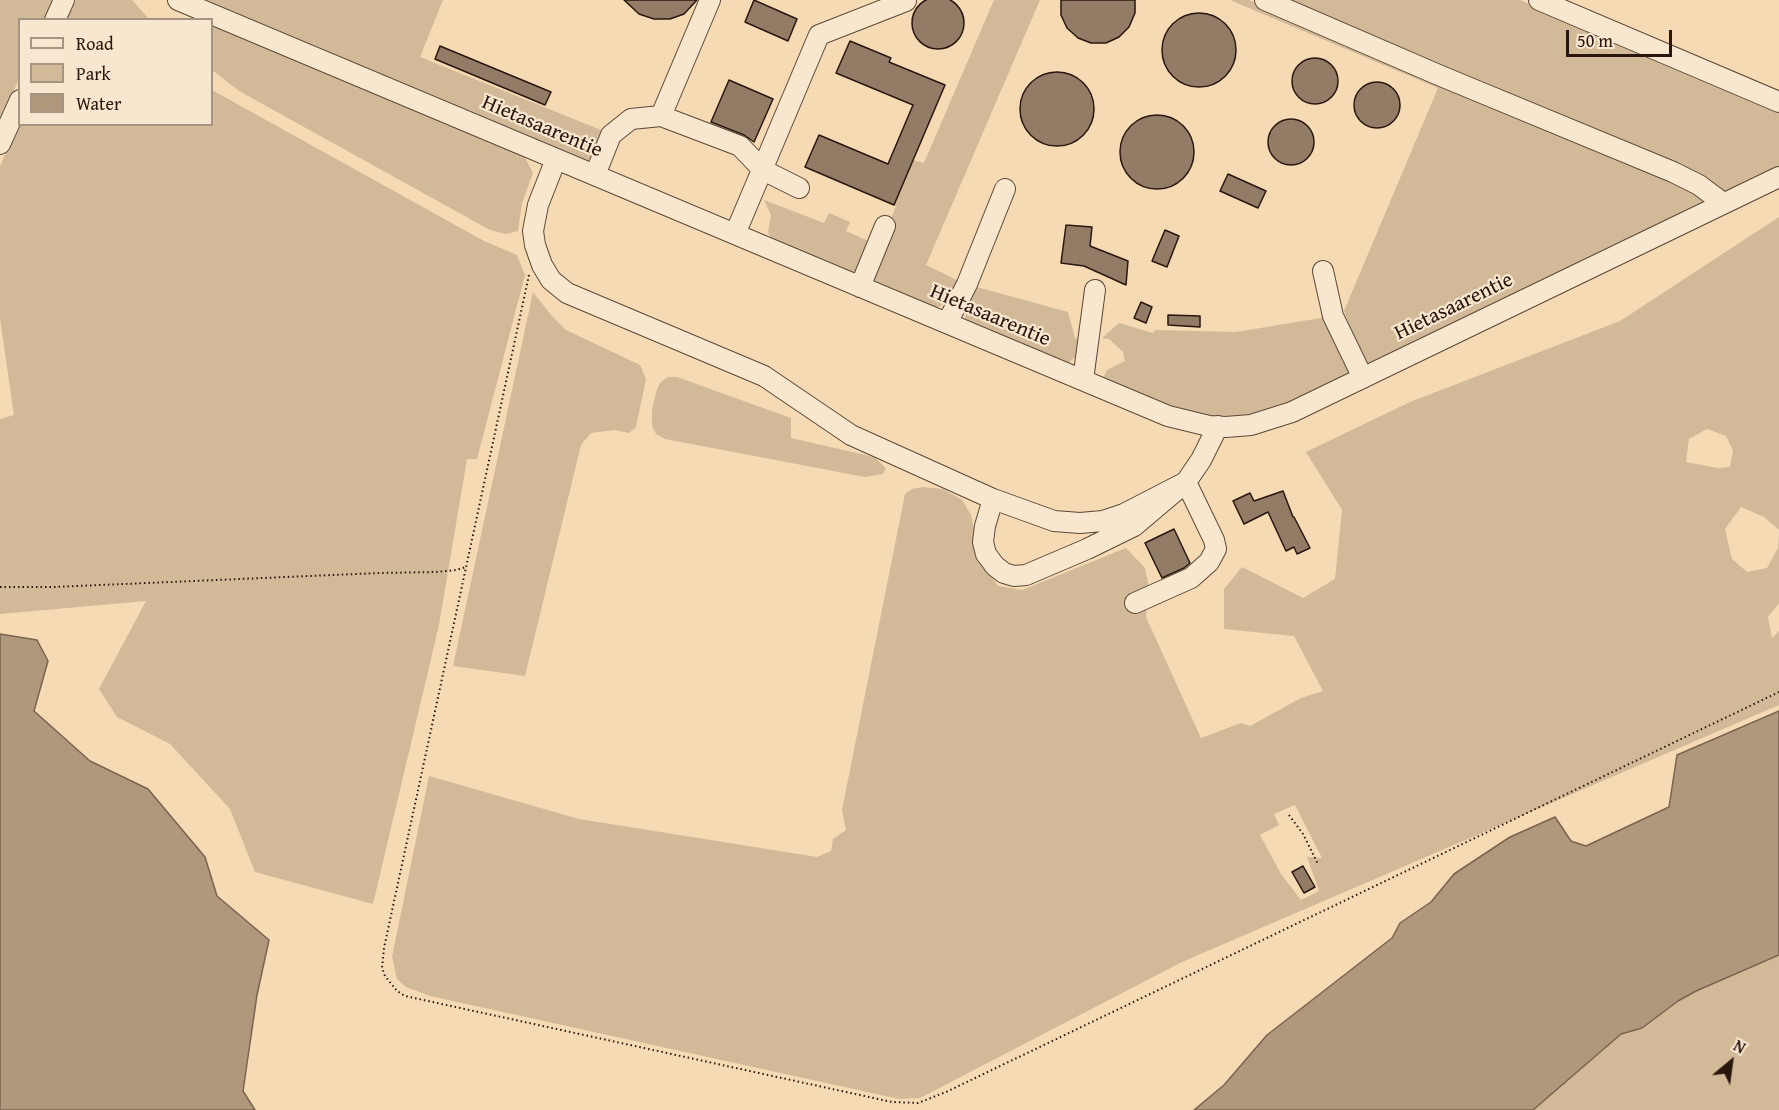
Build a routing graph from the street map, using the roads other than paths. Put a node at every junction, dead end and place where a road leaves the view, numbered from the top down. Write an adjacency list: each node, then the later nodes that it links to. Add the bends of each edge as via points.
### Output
1 (64, 0): 7 (street)
2 (178, 0): 12 (street, Hietasaarentie)
3 (711, 0): 10 (street)
4 (1265, 0): 18 (street, via 1673,172)
5 (1539, 0): 8 (street)
6 (906, 1): 13 (street, via 819,35)
7 (56, 18)
8 (1779, 102)
9 (18, 104): 11 (street)
10 (661, 116): 13 (street, via 740,146); 14 (street, via 631,119 611,135)
11 (0, 144)
12 (556, 159): 14 (street, Hietasaarentie); 29 (street, via 534,218 535,245 551,280 567,293 764,376 851,435)
13 (763, 170): 16 (street); 20 (street)
14 (595, 175): 20 (street, Hietasaarentie)
15 (1779, 177): 18 (street, Hietasaarentie)
16 (799, 188)
17 (1005, 189): 24 (street)
18 (1723, 203): 25 (street, Hietasaarentie)
19 (885, 226): 22 (street)
20 (735, 234): 22 (street, Hietasaarentie)
21 (1323, 271): 25 (street, via 1333,316)
22 (860, 287): 24 (street, Hietasaarentie)
23 (1095, 290): 26 (street)
24 (947, 323): 26 (street, Hietasaarentie)
25 (1363, 378): 27 (street, Hietasaarentie, via 1276,418 1243,426)
26 (1083, 380): 27 (street, Hietasaarentie, via 1176,418)
27 (1218, 426): 28 (street)
28 (1186, 482): 29 (street, via 1124,514 1080,523 1031,514); 29 (street, via 1134,526 1026,575 1004,573 986,554 985,526); 30 (street, via 1216,549 1209,562 1191,578)
29 (993, 499)
30 (1135, 603)

